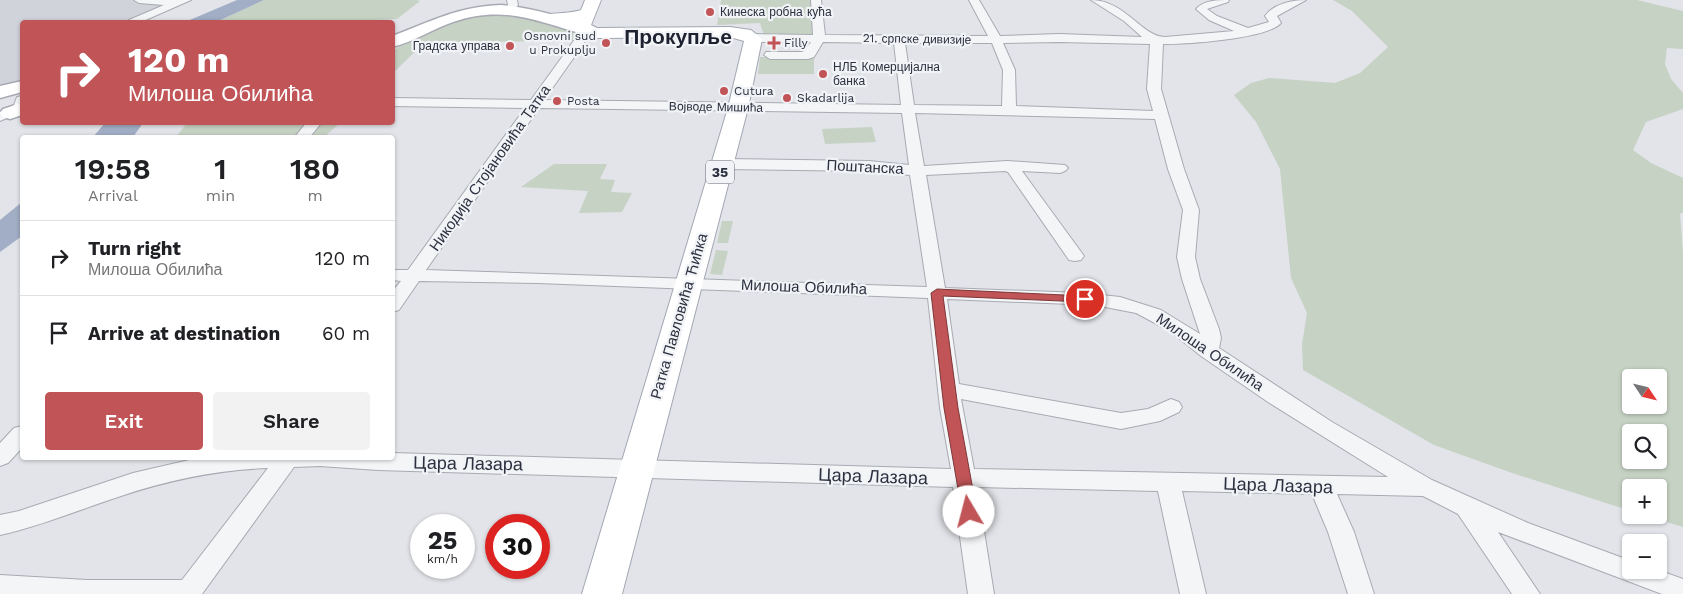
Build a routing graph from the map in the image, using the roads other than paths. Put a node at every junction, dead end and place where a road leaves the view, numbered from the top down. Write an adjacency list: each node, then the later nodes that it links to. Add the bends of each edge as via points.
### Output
1 (139, 0): 7 (street)
2 (816, 0): 14 (street)
3 (974, 0): 16 (street)
4 (1099, 0): 17 (street)
5 (1224, 0): 12 (street, via 1201,9 1213,18)
6 (1301, 0): 12 (street, 21. српске дивизије, via 1272,14 1274,24)
7 (182, 2): 11 (street)
8 (511, 4): 10 (main road); 18 (main road, via 458,15)
9 (589, 14): 10 (main road, via 571,19); 13 (main road, 21. српске дивизије, via 604,34); 25 (street, Никодија Стојановића Татка)
10 (552, 18)
11 (138, 20)
12 (1247, 32): 17 (street, 21. српске дивизије)
13 (751, 33): 14 (street, 21. српске дивизије); 26 (main road, Ратка Павловића Ћићка / 35, via 753,45)
14 (819, 38): 15 (street, 21. српске дивизије); 19 (street, via 810,54)
15 (899, 39): 16 (street, 21. српске дивизије); 27 (street)
16 (996, 39): 17 (street, 21. српске дивизије); 28 (street, via 1009,70)
17 (1154, 40): 29 (street, via 1158,50 1153,85)
18 (396, 43)
19 (770, 56)
20 (20, 87): 21 (main road)
21 (0, 92)
22 (0, 96): 23 (main road)
23 (20, 96)
24 (395, 102): 25 (street, Војводе Мишића)
25 (535, 104): 26 (street, Војводе Мишића); 38 (street, Никодија Стојановића Татка)
26 (738, 108): 27 (street, Војводе Мишића); 32 (main road, Ратка Павловића Ћићка / 35)
27 (909, 110): 28 (street, Војводе Мишића); 35 (street)
28 (1009, 110): 29 (street, Војводе Мишића)
29 (1160, 115): 42 (street, via 1191,210 1186,257 1209,329)
30 (312, 125): 31 (street)
31 (304, 135)
32 (722, 164): 35 (street, Поштанска, via 869,166); 39 (main road, Ратка Павловића Ћићка / 35)
33 (1007, 166): 34 (street, Поштанска); 35 (street, Поштанска); 36 (street, via 1014,169)
34 (1060, 168)
35 (918, 171): 40 (street)
36 (1075, 256)
37 (395, 275): 38 (street, Милоша Обилића)
38 (414, 275): 39 (street, Милоша Обилића); 41 (street, Никодија Стојановића Татка)
39 (688, 283): 40 (street, Милоша Обилића); 50 (main road, Ратка Павловића Ћићка / 35)
40 (937, 293): 42 (street, Милоша Обилића, via 1069,298 1131,305 1167,320); 43 (street)
41 (395, 302)
42 (1208, 351): 54 (street, Милоша Обилића)
43 (949, 390): 44 (street, via 1122,421 1152,416); 51 (street)
44 (1171, 407)
45 (20, 436): 46 (street)
46 (0, 457)
47 (262, 460): 56 (street, Цара Лазара, via 167,473)
48 (286, 460): 59 (street)
49 (354, 460): 50 (street, Цара Лазара)
50 (637, 468): 51 (street, Цара Лазара); 60 (main road, Ратка Павловића Ћићка / 35)
51 (964, 478): 52 (street, Цара Лазара); 61 (street)
52 (1168, 482): 53 (street, Цара Лазара); 62 (street)
53 (1321, 486): 54 (street, Цара Лазара); 63 (street, via 1341,532)
54 (1424, 487): 55 (street, Милоша Обилића)
55 (1468, 508): 58 (street, Милоша Обилића, via 1517,530); 64 (street)
56 (0, 525)
57 (0, 586): 59 (street)
58 (1683, 590)
59 (188, 593)
60 (602, 594)
61 (981, 594)
62 (1193, 594)
63 (1361, 594)
64 (1527, 594)

